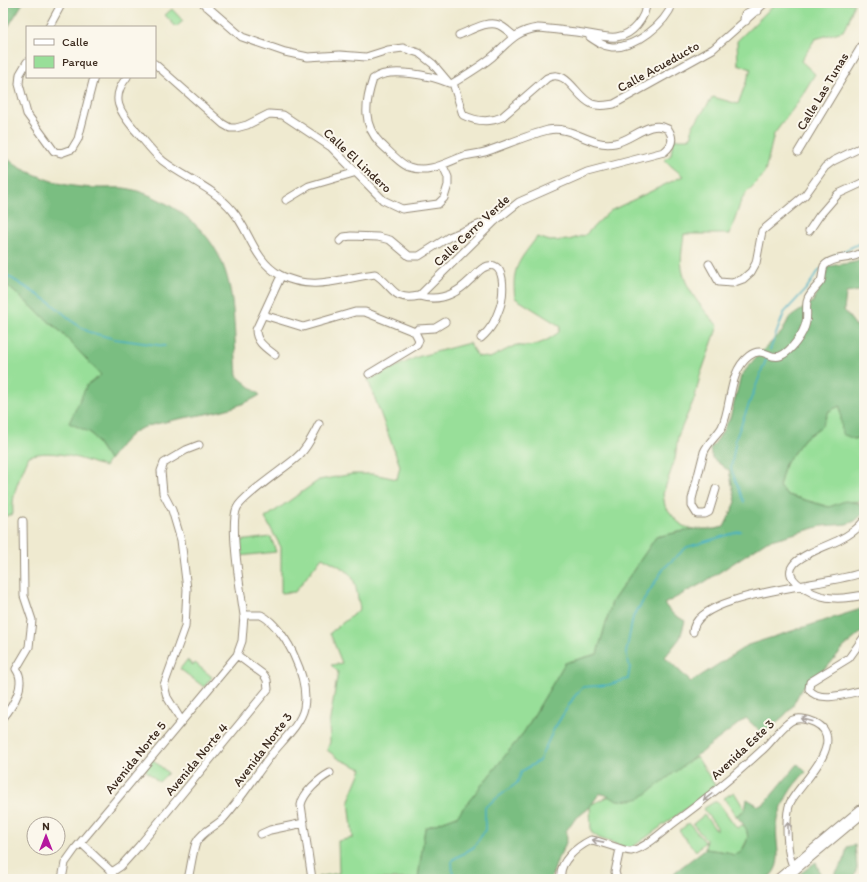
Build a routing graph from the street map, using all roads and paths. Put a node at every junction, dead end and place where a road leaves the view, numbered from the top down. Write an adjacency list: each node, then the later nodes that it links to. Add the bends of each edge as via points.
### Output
1 (62, 3): 6 (street)
2 (203, 3): 15 (street, via 242,37 284,52 308,57 366,57 403,48 418,53)
3 (646, 3): 7 (street, via 640,21 632,31 623,36 610,38)
4 (673, 3): 7 (street, via 660,23 635,42 612,47 601,44)
5 (765, 3): 15 (street, Calle Acueducto, via 713,49 614,104 591,104 563,77 555,76 547,78 495,121 471,119 463,115)
6 (50, 26)
7 (585, 33): 9 (street, via 538,28 527,29)
8 (459, 35): 9 (street, via 482,25 498,24)
9 (514, 36): 15 (street, via 491,58)
10 (864, 42): 17 (street, Calle Las Tunas)
11 (26, 64): 13 (street, via 20,74 19,84 27,114 54,151 61,153 72,148 78,139)
12 (156, 65): 19 (street, Calle El Lindero, via 230,128 247,125 269,114 283,116 331,147)
13 (94, 78)
14 (127, 78): 27 (street, via 118,93 117,100 123,115 162,161 216,195 233,210 260,258)
15 (451, 83): 18 (street, Calle Cerro Verde, via 425,76 385,74 373,80 366,109 368,124 374,136 408,167 418,169)
16 (864, 146): 26 (street, via 832,161 805,195 762,231 756,263 743,279 724,284 719,282)
17 (798, 152)
18 (443, 166): 19 (street, Calle El Lindero, via 448,176 444,198 438,204 402,209 383,200); 22 (street, Calle Cerro Verde, via 465,156 486,152 549,130 570,131 595,143 607,144 625,139 653,125 668,129 672,135 670,148 664,152 587,172 519,202)
19 (357, 172): 21 (street, via 308,186)
20 (864, 182): 23 (street, via 838,194)
21 (286, 200)
22 (495, 221): 24 (street, via 488,221 449,236 419,256 409,256 390,240 378,237 351,236); 28 (street, Calle Cerro Verde)
23 (808, 231)
24 (340, 241)
25 (864, 251): 37 (street, via 858,256 831,261 824,266 820,283 807,300 806,322 787,351 780,356 757,352 741,364 721,428 704,452 692,499 692,506 698,514 709,512)
26 (708, 264)
27 (281, 276): 28 (street, via 313,284 375,274 396,294 405,298); 29 (street)
28 (419, 296): 32 (street, via 431,299 443,297 464,286 483,268 497,268 502,275 501,305 492,328)
29 (265, 314): 31 (street, via 303,327 355,312 365,312); 33 (street, via 256,334 261,344)
30 (445, 322): 31 (street, via 435,328)
31 (416, 332): 34 (street, via 419,340 417,345)
32 (481, 338)
33 (275, 355)
34 (369, 374)
35 (319, 424): 43 (street, via 306,447 296,458 255,490 237,508 234,528)
36 (199, 445): 49 (street, via 164,463 161,471 163,493 172,510 181,540 187,589 185,627 164,685 167,697)
37 (716, 489)
38 (23, 521): 48 (street, via 24,596 32,620 29,646 16,668 19,681 17,696 12,708)
39 (864, 522): 41 (street, via 856,530 802,556 792,565 791,575)
40 (864, 572): 41 (street, via 840,579)
41 (798, 585): 42 (street, via 813,594 840,599); 44 (street, via 753,594 712,610 697,620)
42 (864, 595)
43 (244, 614): 46 (street, via 244,632); 60 (street, Avenida Norte 3, via 266,617 293,653 303,683 304,709 297,724 232,808 223,819 200,837 196,843)
44 (692, 632)
45 (864, 639): 47 (street, via 849,658 810,682 809,689 811,693 820,697)
46 (237, 655): 49 (street, Avenida Norte 5); 58 (street, Avenida Norte 4, via 264,675 268,689 139,846)
47 (864, 690)
48 (3, 718)
49 (181, 720): 55 (street, Avenida Norte 5)
50 (330, 773): 53 (street, via 321,778 302,800)
51 (864, 806): 57 (street)
52 (864, 813): 57 (street)
53 (304, 823): 54 (street); 61 (street)
54 (261, 834)
55 (81, 843): 58 (street); 59 (street, Avenida Norte 5, via 65,863)
56 (620, 849): 57 (street, Avenida Este 3, one-way to 56, via 789,854 788,811 794,795 821,760 825,747 826,733 822,726 806,719 796,718 787,724 760,752 665,830 636,850 628,852); 62 (street, Avenida Este 3, one-way to 62, via 600,841 591,840 584,843 570,856 560,873); 63 (street, via 615,872)
57 (794, 869): 64 (street); 65 (street)
58 (112, 875)
59 (62, 879)
60 (188, 879)
61 (312, 879)
62 (561, 879)
63 (617, 879)
64 (778, 879)
65 (786, 879)

